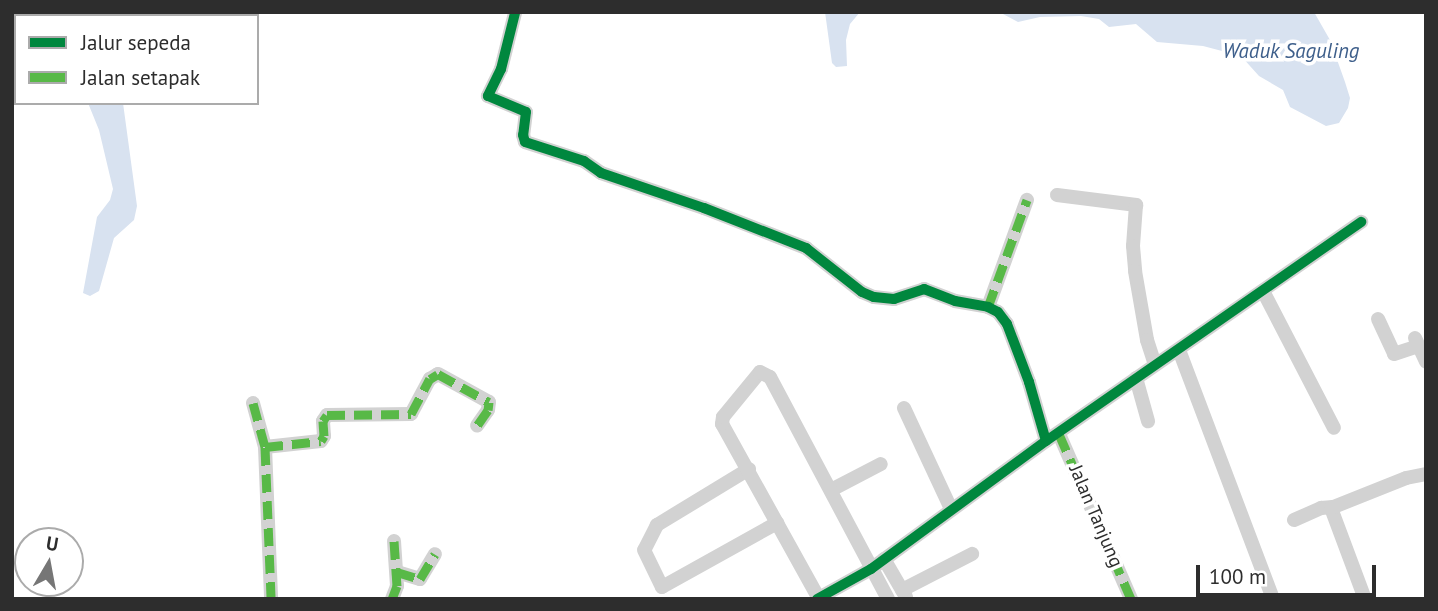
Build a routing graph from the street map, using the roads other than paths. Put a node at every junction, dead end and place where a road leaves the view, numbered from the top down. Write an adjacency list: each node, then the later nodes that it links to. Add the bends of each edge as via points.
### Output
1 (515, 13): 6 (street, via 501,69 488,96 526,112 525,142 806,248 874,297 894,299 924,289)
2 (1057, 195): 10 (street, via 1136,205 1135,271)
3 (1027, 200): 6 (street)
4 (1361, 222): 5 (street)
5 (1263, 291): 8 (street); 16 (street)
6 (988, 307): 17 (street, Jalan Tanjung, via 1007,324)
7 (1378, 320): 9 (street, via 1394,354 1417,342)
8 (1179, 350): 10 (street); 40 (street)
9 (1426, 362)
10 (1156, 365): 11 (street)
11 (1136, 379): 14 (street); 17 (street)
12 (253, 403): 18 (street)
13 (904, 408): 24 (street)
14 (1148, 421)
15 (477, 426): 18 (street, via 489,402 438,374 430,379 411,414 327,415 321,441)
16 (1334, 428)
17 (1052, 438): 24 (street); 39 (street, Jalan Tanjung)
18 (265, 447): 36 (street)
19 (881, 464): 22 (street)
20 (748, 469): 22 (street, via 722,421 757,374 764,372); 26 (street); 33 (street, via 657,524 644,550)
21 (1426, 474): 23 (street)
22 (831, 490): 31 (street)
23 (1333, 507): 25 (street); 41 (street, via 1332,515)
24 (951, 509): 30 (street)
25 (1294, 520)
26 (777, 523): 33 (street); 35 (street)
27 (394, 541): 32 (street)
28 (435, 554): 32 (street, via 421,579)
29 (972, 554): 34 (street)
30 (884, 559): 31 (street); 34 (street)
31 (871, 569): 35 (street); 38 (street)
32 (397, 572): 37 (street)
33 (664, 593)
34 (904, 595)
35 (818, 598)
36 (271, 599)
37 (393, 599)
38 (888, 599)
39 (1131, 599)
40 (1273, 599)
41 (1365, 599)

